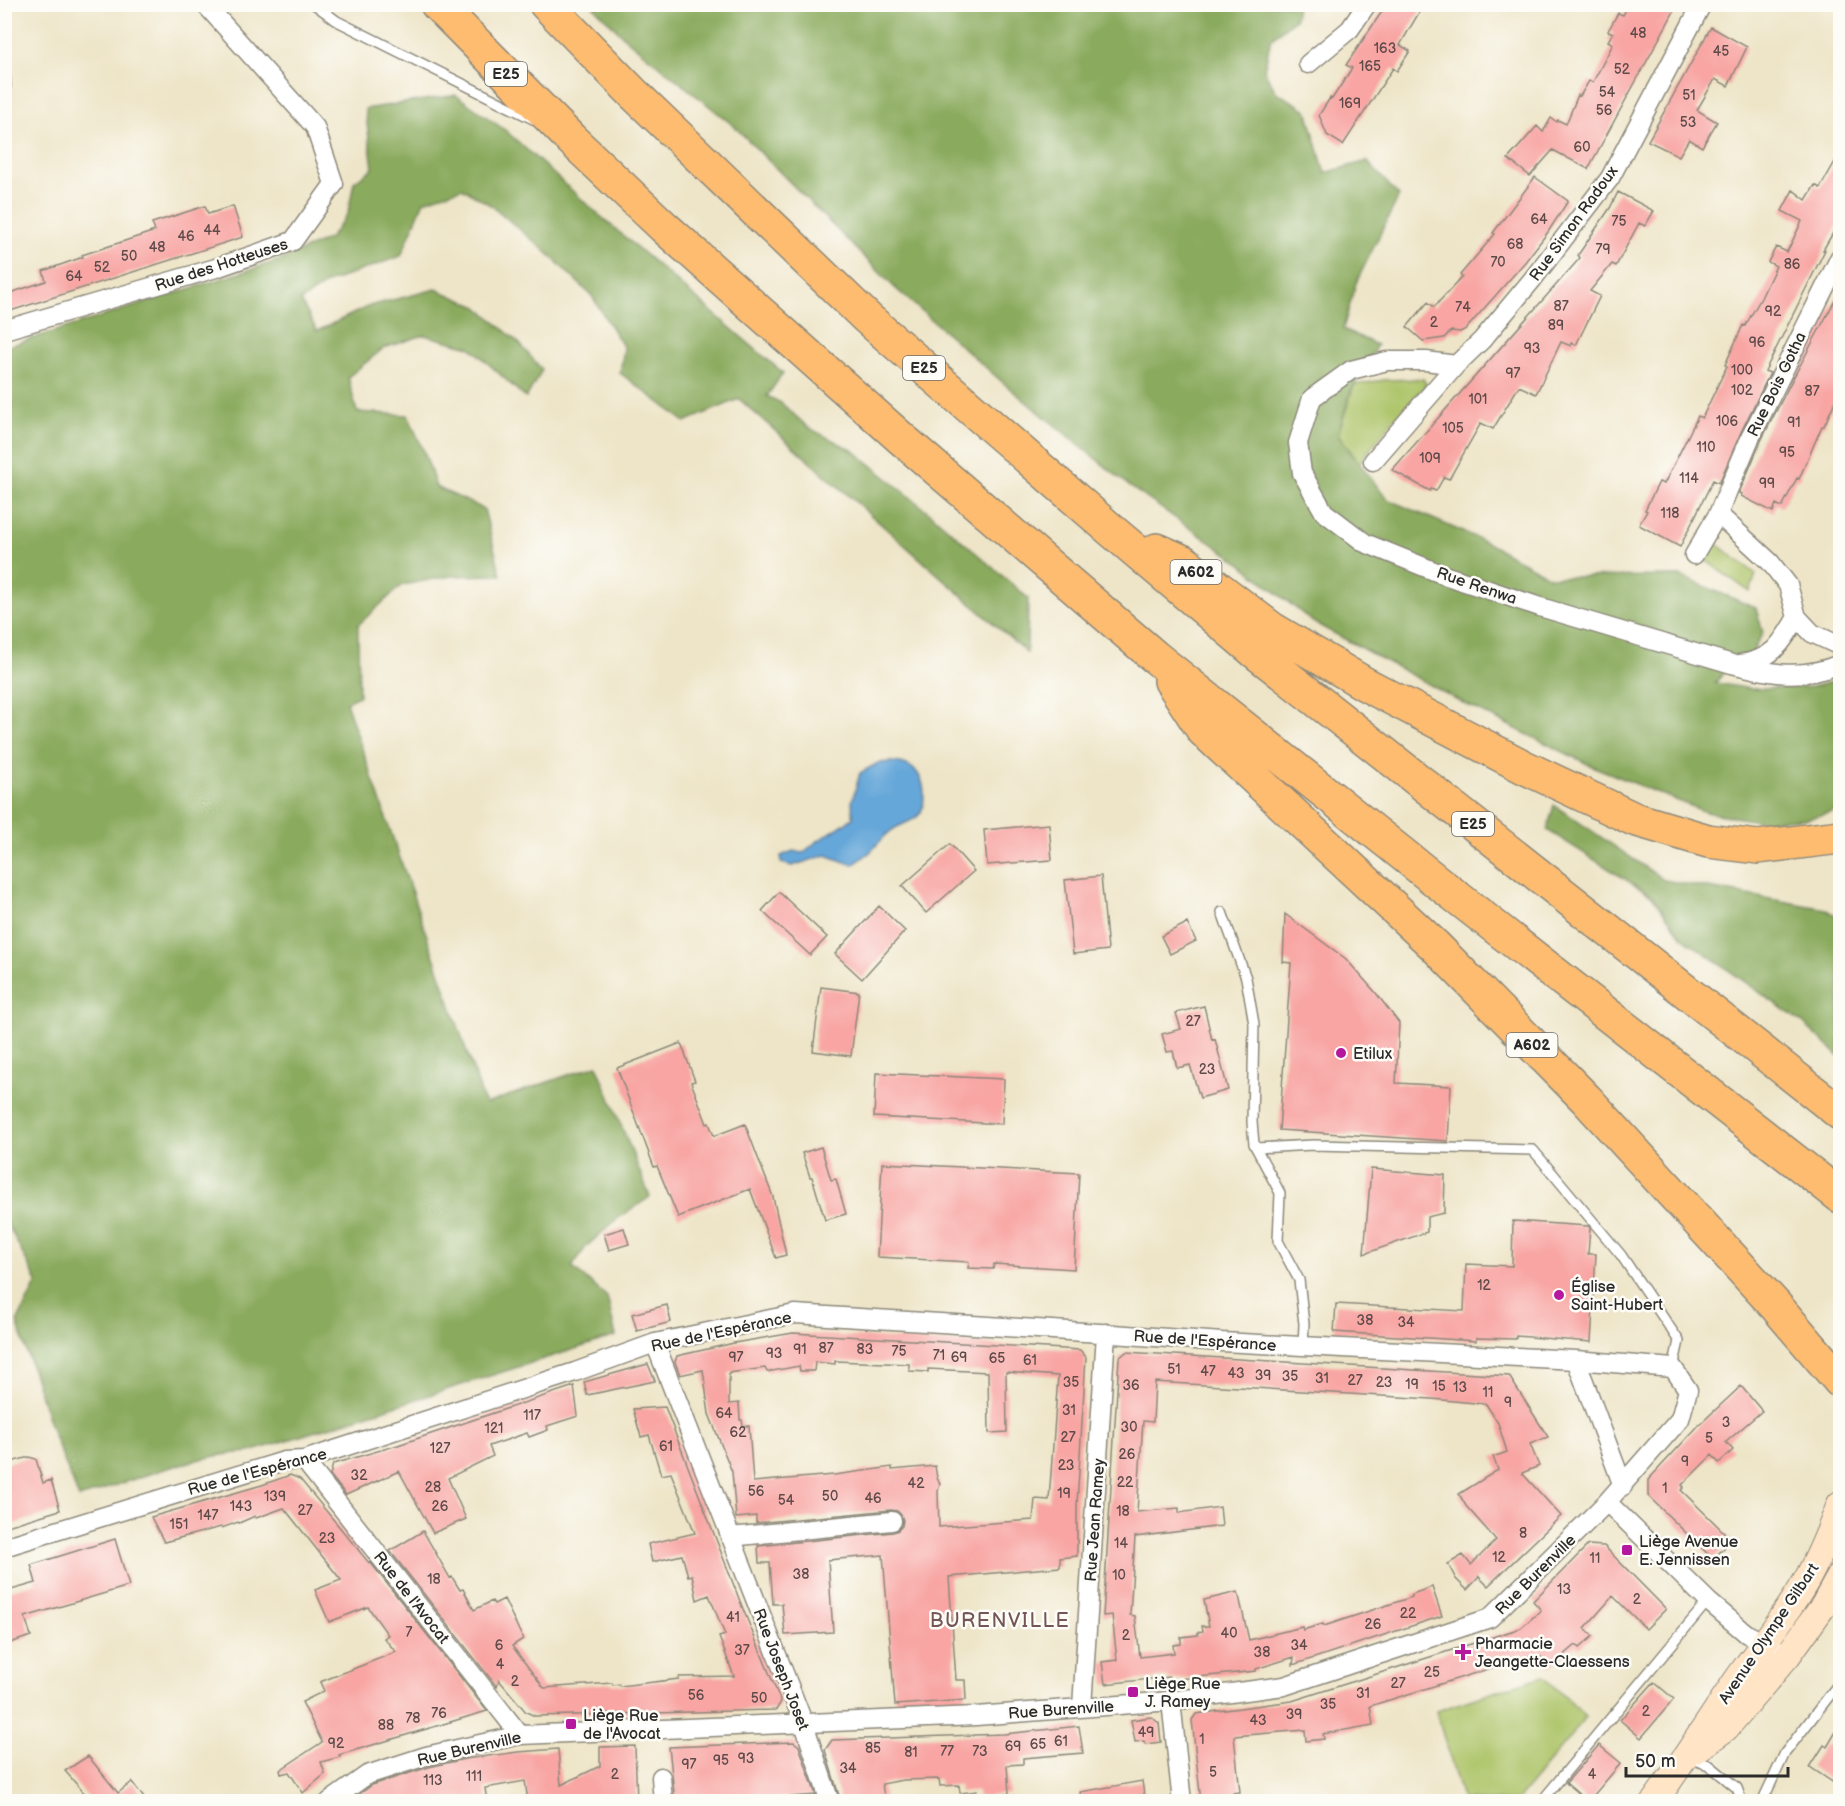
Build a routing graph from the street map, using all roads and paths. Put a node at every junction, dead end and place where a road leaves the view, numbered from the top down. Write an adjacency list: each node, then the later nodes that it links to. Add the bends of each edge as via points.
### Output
1 (205, 4): 12 (street, Rue des Hotteuses, via 315,127 334,184 293,241 216,268)
2 (314, 4): 10 (lane, via 337,21)
3 (437, 4): 10 (highway, E25)
4 (546, 4): 16 (highway, E25, via 667,127 867,318)
5 (1367, 4): 8 (street, via 1350,29)
6 (1702, 4): 13 (street, Rue Simon Radoux, via 1610,178 1532,280)
7 (4, 58): 9 (lane)
8 (1308, 64)
9 (4, 90)
10 (571, 139): 20 (highway, E25, via 902,439)
11 (1840, 257): 15 (street, Rue Bois Gotha, via 1751,436)
12 (4, 330)
13 (1456, 365): 14 (street, Rue Simon Radoux); 21 (street, Rue Renwa, via 1387,361 1351,370 1312,398 1298,443 1302,473 1324,512 1365,543 1444,575)
14 (1373, 461)
15 (1718, 514): 17 (street, Rue Bois Gotha); 18 (street, via 1770,562 1788,585)
16 (1111, 530): 23 (highway, A602, via 1184,562 1272,629 1365,684 1634,819 1708,841 1758,847); 25 (highway, E25, via 1253,650)
17 (1694, 555)
18 (1797, 617): 19 (street, via 1812,633); 21 (street, via 1784,640 1770,654 1755,662)
19 (1840, 646)
20 (1155, 657): 27 (highway, E25); 33 (highway, A602, via 1203,730 1435,946 1586,1099)
21 (1732, 664): 22 (street, Rue Renwa, via 1785,675 1807,674)
22 (1840, 664)
23 (1835, 835)
24 (1222, 912): 26 (lane, via 1246,978 1254,1024 1252,1122)
25 (1840, 1113)
26 (1256, 1148): 30 (lane, via 1280,1193 1278,1241 1299,1281); 32 (lane, via 1313,1145 1533,1150 1621,1255 1679,1341)
27 (1840, 1196)
28 (1106, 1334): 29 (street, Rue de l'Espérance, via 795,1314); 30 (street, Rue de l'Espérance); 47 (street, Rue Jean Ramey)
29 (655, 1343): 34 (street, Rue de l'Espérance); 39 (street, Rue Joseph Joset)
30 (1303, 1347): 31 (street, Rue de l'Espérance)
31 (1576, 1360): 32 (street, Rue de l'Espérance); 35 (street)
32 (1673, 1368): 35 (street, Rue Burenville, via 1688,1390 1680,1419)
33 (1840, 1381)
34 (304, 1460): 40 (street, Rue de l'Espérance, via 262,1467); 49 (street, Rue de l'Avocat)
35 (1623, 1485): 36 (street, Rue Burenville)
36 (1607, 1502): 42 (street); 46 (street, Rue Burenville, via 1490,1618 1284,1686)
37 (1840, 1504): 43 (street, Avenue Olympe Gilbart, via 1813,1568)
38 (892, 1521): 39 (street)
39 (730, 1537): 48 (street, Rue Joseph Joset)
40 (4, 1547)
41 (1840, 1576): 44 (street, Avenue Olympe Gilbart)
42 (1708, 1601): 43 (street); 56 (lane)
43 (1762, 1643): 44 (street); 50 (street, Avenue Olympe Gilbart)
44 (1788, 1655): 50 (street, Avenue Olympe Gilbart, via 1726,1728)
45 (1840, 1682): 59 (lane, via 1785,1752)
46 (1171, 1701): 47 (street, Rue Burenville); 55 (street)
47 (1082, 1707): 48 (street, Rue Burenville)
48 (804, 1724): 49 (street, Rue Burenville); 54 (street, Rue Joseph Joset)
49 (520, 1735): 52 (street, Rue Burenville, via 426,1756 367,1775)
50 (1686, 1758): 57 (street, Avenue Olympe Gilbart); 58 (lane, via 1709,1765 1737,1788)
51 (661, 1777): 53 (street)
52 (328, 1802)
53 (663, 1802)
54 (830, 1802)
55 (1182, 1802)
56 (1541, 1802)
57 (1654, 1802)
58 (1742, 1802)
59 (1762, 1802)

